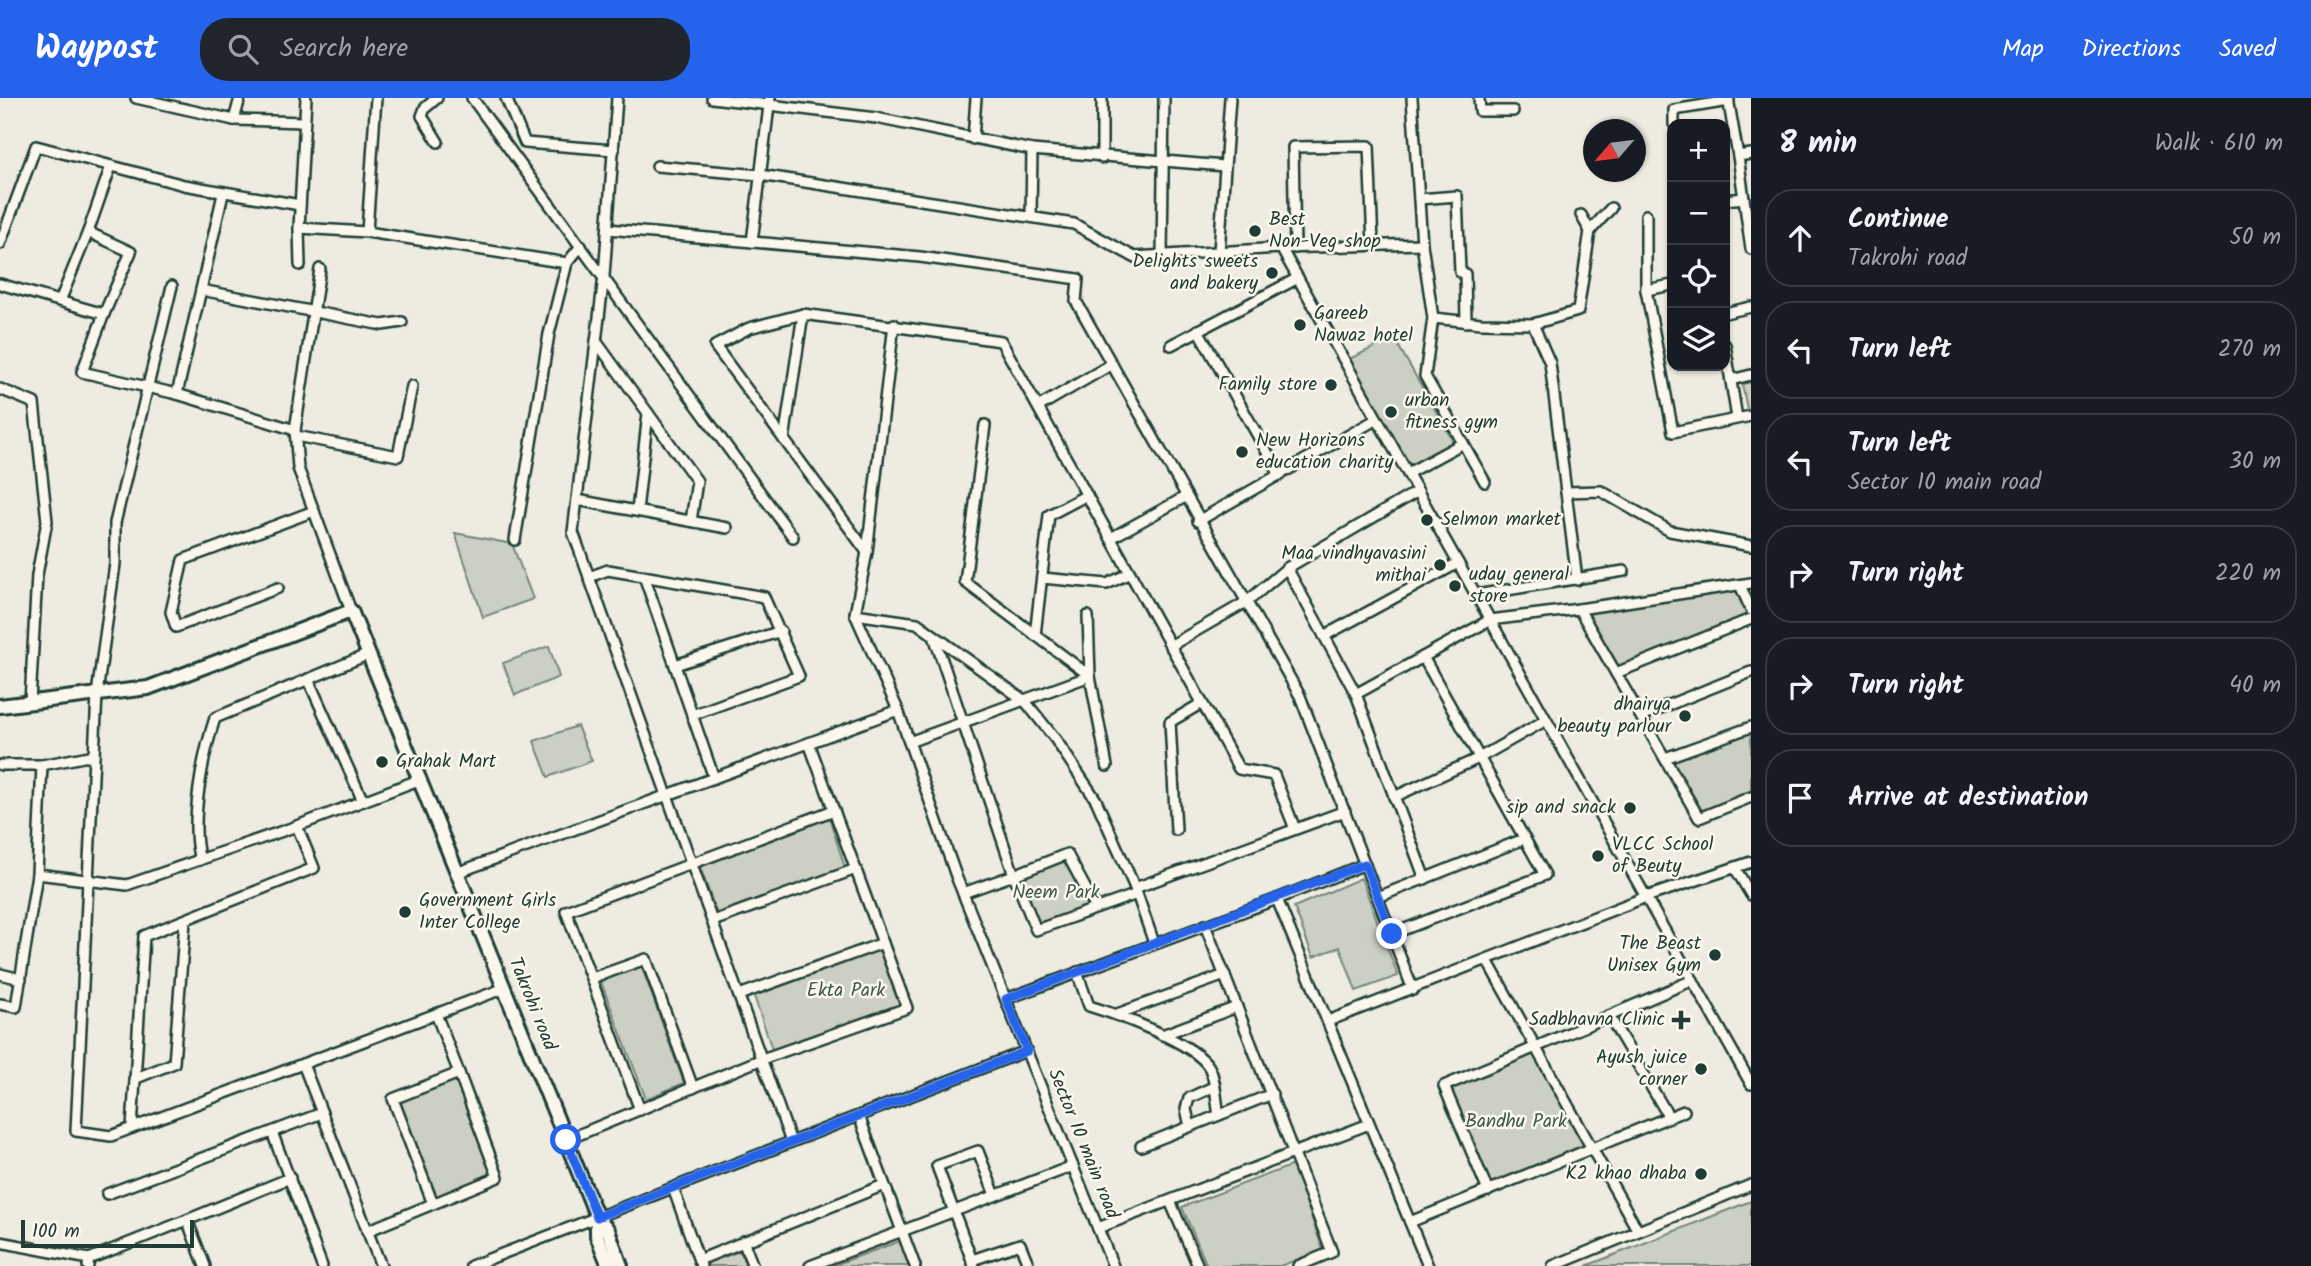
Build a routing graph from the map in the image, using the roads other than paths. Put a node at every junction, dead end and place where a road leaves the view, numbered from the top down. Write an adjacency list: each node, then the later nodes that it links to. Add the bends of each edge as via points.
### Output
1 (136, 98): 20 (street)
2 (240, 98): 20 (street)
3 (306, 98): 21 (street)
4 (376, 98): 48 (street)
5 (437, 98): 23 (street, via 422,116)
6 (472, 98): 53 (street)
7 (506, 98): 24 (street, via 525,143)
8 (617, 98): 24 (street)
9 (712, 98): 17 (street)
10 (976, 98): 22 (street)
11 (1102, 98): 28 (street)
12 (1164, 98): 29 (street)
13 (1230, 98): 32 (street)
14 (1412, 98): 36 (street)
15 (1479, 98): 18 (street, via 1480,111)
16 (1729, 99): 19 (street, via 1674,110); 27 (street)
17 (769, 102): 22 (street); 33 (street)
18 (1513, 110)
19 (1674, 119)
20 (234, 120): 21 (street)
21 (304, 122): 38 (street)
22 (973, 139): 25 (street)
23 (438, 142)
24 (614, 150): 45 (street)
25 (1032, 150): 28 (street); 42 (street)
26 (1751, 154): 27 (street)
27 (1738, 156): 35 (street)
28 (1102, 158): 29 (street)
29 (1163, 160): 32 (street); 58 (street)
30 (111, 166): 34 (street); 47 (street); 50 (street, via 36,146)
31 (657, 166): 33 (street)
32 (1224, 166): 57 (street)
33 (760, 175): 42 (street); 49 (street)
34 (223, 194): 38 (street); 67 (street)
35 (1744, 198): 37 (street); 43 (street)
36 (1419, 199): 51 (street); 77 (street, via 1457,196)
37 (1730, 199)
38 (300, 205): 44 (street)
39 (1611, 208): 46 (street)
40 (1581, 215): 46 (street)
41 (1646, 215): 68 (street)
42 (1031, 216): 58 (street, via 1074,223 1134,257)
43 (1750, 227): 56 (street)
44 (299, 228): 48 (street); 60 (street)
45 (608, 229): 49 (street); 62 (street)
46 (1590, 231): 79 (street, via 1578,312)
47 (88, 232): 69 (street); 73 (street, via 131,252)
48 (367, 232): 59 (street)
49 (752, 242): 83 (street, via 920,257 1078,279 1076,301)
50 (0, 244)
51 (1422, 244): 52 (street); 75 (street)
52 (1373, 245): 55 (street); 55 (street, via 1369,146 1293,147)
53 (581, 246): 59 (street); 62 (street)
54 (1281, 248): 55 (street); 57 (street); 63 (street)
55 (1295, 248)
56 (1751, 249)
57 (1219, 252): 58 (street)
58 (1162, 256)
59 (567, 263): 115 (street, via 549,334)
60 (300, 265)
61 (320, 269): 71 (street)
62 (604, 276): 81 (street); 113 (street)
63 (1298, 278): 80 (street); 95 (street)
64 (0, 284): 69 (street)
65 (172, 286): 89 (street)
66 (1667, 286): 68 (street)
67 (201, 290): 71 (street); 90 (street)
68 (1646, 290): 94 (street, via 1674,432)
69 (60, 301): 73 (street)
70 (1751, 307): 72 (street)
71 (313, 312): 76 (street, via 382,325); 97 (street)
72 (1730, 312)
73 (104, 314): 89 (street, via 82,372)
74 (803, 314): 78 (street); 98 (street); 98 (street, via 749,328 715,346)
75 (1433, 318): 77 (street); 99 (street, via 1425,376)
76 (402, 322)
77 (1466, 322): 79 (street)
78 (894, 324): 91 (street, via 1001,341); 117 (street)
79 (1533, 324): 104 (street, via 1550,363)
80 (1198, 330): 82 (street); 101 (street)
81 (596, 341): 92 (street); 107 (street)
82 (1171, 345)
83 (1112, 364): 91 (street); 106 (street)
84 (1729, 371): 86 (street)
85 (1751, 375): 86 (street)
86 (1731, 380): 94 (street)
87 (412, 386): 97 (street, via 398,456)
88 (0, 388): 153 (street, via 34,403 47,521 37,575)
89 (145, 388): 90 (street); 150 (street, via 115,523 115,564)
90 (177, 394): 97 (street)
91 (1038, 407): 105 (street)
92 (648, 413): 109 (street); 110 (street, via 697,481)
93 (1751, 416): 94 (street)
94 (1737, 418)
95 (1377, 419): 100 (street); 101 (street)
96 (985, 425): 139 (street, via 965,582)
97 (295, 433): 108 (street, via 298,468)
98 (785, 440): 117 (street)
99 (1463, 443): 100 (street); 102 (street)
100 (1408, 473): 103 (street)
101 (1280, 475): 111 (street)
102 (1485, 482)
103 (1418, 491): 118 (street); 119 (street)
104 (1566, 492): 116 (street, via 1601,491 1670,531); 125 (street)
105 (1087, 495): 114 (street); 124 (street, via 1049,515)
106 (1185, 497): 111 (street); 114 (street)
107 (577, 500): 109 (street); 122 (street, via 573,532)
108 (314, 511): 128 (street, via 183,561 171,611 176,627); 133 (street)
109 (637, 511): 110 (street)
110 (691, 521): 112 (street)
111 (1199, 521): 130 (street)
112 (727, 528)
113 (793, 537)
114 (1111, 538): 121 (street)
115 (515, 540)
116 (1751, 546)
117 (867, 552): 134 (street)
118 (1458, 563): 129 (street); 140 (street)
119 (1287, 568): 130 (street); 140 (street)
120 (1624, 571): 125 (street)
121 (1130, 573): 124 (street, via 1107,584); 142 (street)
122 (589, 576): 123 (street, via 608,570); 172 (street)
123 (645, 576): 138 (street, via 764,597); 145 (street)
124 (1042, 578): 139 (street)
125 (1577, 580): 129 (street)
126 (1751, 583): 127 (street)
127 (1741, 585): 131 (street); 132 (street)
128 (278, 589)
129 (1476, 596): 137 (street)
130 (1248, 601): 142 (street); 177 (street, via 1300,696)
131 (1579, 609): 137 (street); 146 (street)
132 (1751, 610)
133 (351, 611): 143 (street, Takrohi road); 150 (street, via 148,688)
134 (855, 614): 141 (street, via 917,623); 156 (street, Sector 10 main road)
135 (1088, 616): 148 (street)
136 (1751, 618): 146 (street)
137 (1490, 620): 144 (street); 159 (street)
138 (781, 631): 145 (street); 157 (street, via 799,676)
139 (1035, 635): 148 (street)
140 (1324, 636): 151 (street)
141 (935, 638): 152 (street); 160 (street)
142 (1170, 646): 154 (street)
143 (369, 654): 149 (street); 171 (street, Takrohi road)
144 (1423, 657): 151 (street); 165 (street)
145 (675, 665): 157 (street)
146 (1616, 673): 158 (street)
147 (1751, 673): 158 (street)
148 (1090, 676): 152 (street); 169 (street)
149 (308, 679): 175 (street); 182 (street, via 215,718 203,755 194,841)
150 (97, 694): 153 (street); 164 (street)
151 (1356, 694): 173 (street)
152 (1025, 701): 160 (street); 193 (street, via 1096,800)
153 (30, 702): 155 (street)
154 (1202, 703): 179 (street, via 1170,722); 180 (street, via 1239,769 1274,775)
155 (0, 706)
156 (898, 710): 162 (street, Sector 10 main road); 163 (street)
157 (692, 715): 170 (street)
158 (1641, 716): 166 (street)
159 (1546, 720): 165 (street); 197 (street)
160 (961, 723): 162 (street); 190 (street)
161 (1751, 727): 166 (street)
162 (909, 742): 194 (street, Sector 10 main road)
163 (809, 743): 170 (street); 176 (street)
164 (94, 755): 168 (street); 192 (street)
165 (1479, 758): 173 (street); 181 (street)
166 (1665, 758): 174 (street, via 1699,818)
167 (1, 765): 168 (street)
168 (42, 765): 189 (street)
169 (1107, 766)
170 (714, 778): 172 (street)
171 (421, 779): 175 (street); 188 (street, Takrohi road)
172 (668, 795): 184 (street); 188 (street)
173 (1394, 797): 191 (street)
174 (1751, 797)
175 (363, 801): 178 (street)
176 (834, 810): 184 (street); 187 (street)
177 (1345, 811): 180 (street); 185 (street)
178 (297, 826): 182 (street); 200 (street, via 314,868)
179 (1176, 830)
180 (1295, 830): 193 (street)
181 (1524, 839): 191 (street); 203 (street, via 1545,875)
182 (200, 860): 192 (street, via 127,885)
183 (1751, 862): 186 (street)
184 (693, 864): 201 (street); 210 (street, via 566,911)
185 (1365, 864): 196 (street); 198 (street)
186 (1735, 868): 195 (street); 197 (street)
187 (856, 869): 201 (street); 204 (street)
188 (459, 872): 213 (street, Takrohi road)
189 (37, 874): 192 (street); 211 (street)
190 (1014, 875): 194 (street); 199 (street, via 1068,854); 199 (street, via 1036,930)
191 (1425, 878): 196 (street)
192 (88, 883): 242 (street, via 76,1131 111,1136)
193 (1136, 891): 199 (street); 205 (street)
194 (963, 893): 216 (street, Sector 10 main road)
195 (1751, 895)
196 (1378, 897): 203 (street)
197 (1646, 898): 206 (street); 212 (street)
198 (1276, 899): 202 (street); 222 (street)
199 (1096, 908)
200 (185, 920): 229 (street, via 174,1063); 229 (street, via 144,936)
201 (713, 921): 215 (street)
202 (1205, 925): 205 (street); 209 (street)
203 (1392, 934): 214 (street)
204 (883, 943): 215 (street); 226 (street, via 907,1008)
205 (1154, 943): 207 (street)
206 (1488, 962): 214 (street); 224 (street)
207 (1077, 972): 216 (street); 220 (street, via 1089,1006)
208 (0, 974): 211 (street)
209 (1225, 975): 218 (street); 220 (street)
210 (592, 978): 232 (street, via 646,959); 234 (street)
211 (20, 979): 217 (street, via 16,1007)
212 (1693, 980): 221 (street); 230 (street)
213 (505, 988): 219 (street); 244 (street, Takrohi road)
214 (1413, 990): 222 (street)
215 (739, 995): 226 (street)
216 (1006, 999): 225 (street, Sector 10 main road)
217 (0, 1004)
218 (1237, 1007): 223 (street); 233 (street)
219 (436, 1014): 227 (street); 228 (street)
220 (1116, 1014): 223 (street)
221 (1609, 1016): 224 (street); 239 (street)
222 (1328, 1021): 240 (street)
223 (1162, 1035): 231 (street, via 1209,1067)
224 (1534, 1047): 247 (street); 254 (street, via 1444,1086)
225 (1027, 1051): 238 (street); 249 (street, Sector 10 main road)
226 (762, 1059): 232 (street); 245 (street)
227 (303, 1064): 236 (street); 242 (street)
228 (459, 1073): 258 (street, via 498,1177); 258 (street, via 393,1099)
229 (134, 1079): 242 (street)
230 (1751, 1084)
231 (1213, 1087): 237 (street); 241 (street, via 1189,1098)
232 (693, 1088): 234 (street)
233 (1272, 1094): 237 (street); 248 (street)
234 (640, 1110): 244 (street)
235 (1684, 1111): 239 (street)
236 (322, 1113): 243 (street); 265 (street)
237 (1219, 1115): 241 (street)
238 (859, 1116): 245 (street); 251 (street)
239 (1669, 1117): 247 (street)
240 (1368, 1124): 248 (street); 262 (street)
241 (1190, 1126): 246 (street)
242 (132, 1128)
243 (272, 1132): 250 (street); 255 (street)
244 (566, 1140): 260 (street, Takrohi road)
245 (791, 1142): 253 (street)
246 (1140, 1146)
247 (1590, 1149): 254 (street); 266 (street)
248 (1296, 1155): 257 (street); 284 (street, via 1332,1252)
249 (1073, 1166): 256 (street); 263 (street, Sector 10 main road)
250 (289, 1178): 261 (street); 273 (street)
251 (884, 1185): 264 (street); 267 (street)
252 (1751, 1185): 266 (street)
253 (673, 1188): 260 (street); 270 (street)
254 (1488, 1191): 262 (street)
255 (107, 1194)
256 (995, 1195): 259 (street); 259 (street, via 978,1151 937,1166)
257 (1170, 1201): 263 (street); 283 (street)
258 (433, 1204): 265 (street)
259 (954, 1211): 264 (street); 271 (street)
260 (597, 1217): 275 (street); 276 (street, via 597,1236); 277 (street, via 608,1230)
261 (187, 1220): 269 (street); 272 (street)
262 (1410, 1222): 285 (street)
263 (1098, 1228): 282 (street, Sector 10 main road)
264 (901, 1230): 279 (street); 280 (street)
265 (367, 1231): 274 (street)
266 (1638, 1231): 286 (street)
267 (743, 1241): 270 (street); 278 (street)
268 (0, 1242): 269 (street)
269 (88, 1263)
270 (700, 1263)
271 (973, 1263): 281 (street, via 1020,1244)
272 (205, 1266)
273 (323, 1266)
274 (381, 1266)
275 (471, 1266)
276 (609, 1266)
277 (621, 1266)
278 (753, 1266)
279 (810, 1266)
280 (915, 1266)
281 (1029, 1266)
282 (1113, 1266)
283 (1198, 1266)
284 (1298, 1266)
285 (1428, 1266)
286 (1553, 1266)

